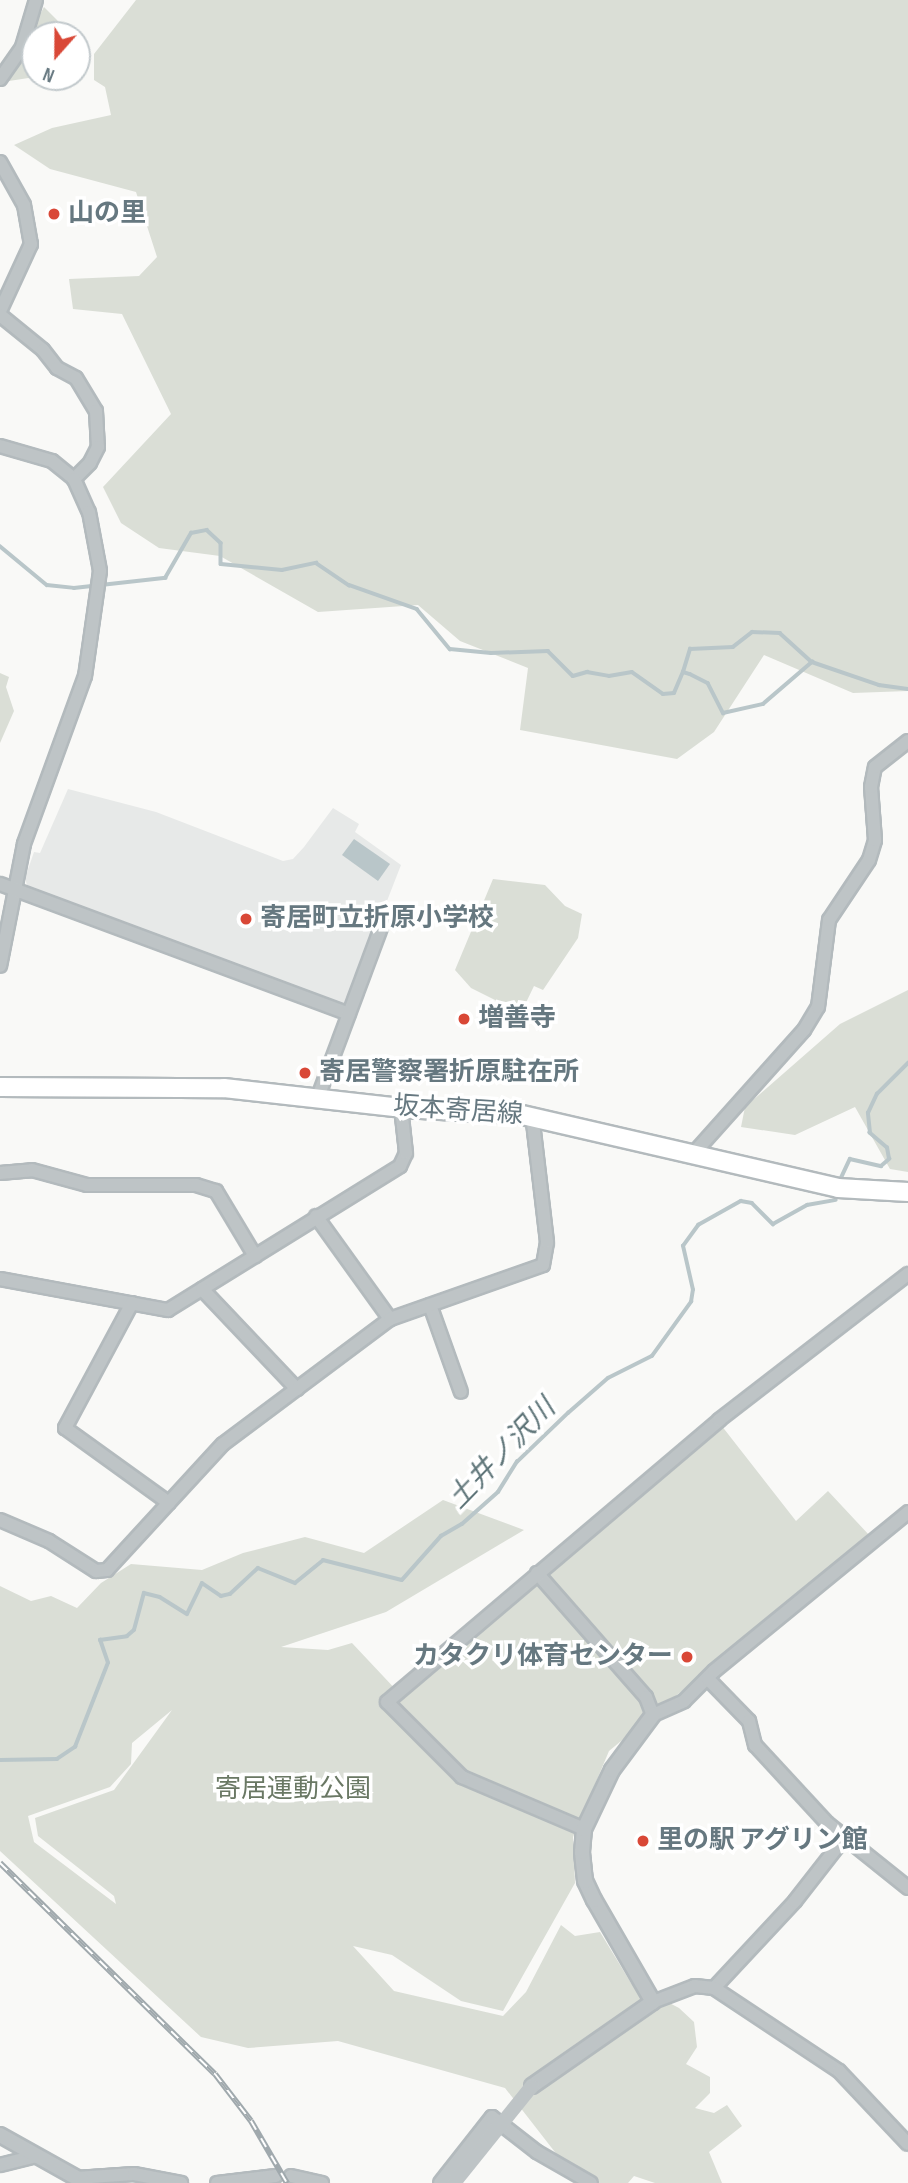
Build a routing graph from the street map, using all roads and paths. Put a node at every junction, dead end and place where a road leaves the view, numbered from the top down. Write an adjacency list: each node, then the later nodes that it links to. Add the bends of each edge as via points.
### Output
1 (36, 0): 2 (street, via 22,47)
2 (0, 79)
3 (0, 162): 4 (street, via 24,205 31,244)
4 (0, 313): 6 (street, via 57,368 76,378 96,411 97,447 90,463)
5 (0, 446): 6 (street, via 52,461)
6 (74, 479): 9 (street, via 98,547 100,571 91,646)
7 (908, 741): 17 (street, via 875,767 871,787 875,840 869,860 829,920 818,1007 804,1030)
8 (0, 884): 9 (street)
9 (14, 888): 11 (street); 12 (street)
10 (386, 914): 12 (street)
11 (0, 966)
12 (349, 1014): 14 (street)
13 (0, 1087): 14 (main road, 坂本寄居線, via 224,1088)
14 (318, 1097): 15 (main road, 坂本寄居線)
15 (401, 1108): 16 (main road, 坂本寄居線); 20 (street, via 406,1153 400,1166)
16 (532, 1115): 17 (main road, 坂本寄居線); 26 (street, via 547,1242 543,1265)
17 (694, 1153): 19 (main road, 坂本寄居線, via 838,1188)
18 (0, 1173): 21 (street, via 32,1170 87,1185 196,1185 216,1191)
19 (908, 1192)
20 (316, 1216): 21 (street); 27 (street)
21 (255, 1256): 24 (street)
22 (908, 1274): 33 (street, via 719,1420)
23 (0, 1279): 25 (street)
24 (202, 1289): 25 (street, via 168,1310); 28 (street)
25 (132, 1303): 30 (street, via 65,1428)
26 (430, 1305): 27 (street); 29 (street)
27 (390, 1320): 28 (street)
28 (297, 1390): 30 (street, via 223,1444)
29 (461, 1392)
30 (169, 1503): 32 (street, via 107,1570 96,1571 49,1541)
31 (908, 1512): 34 (street)
32 (0, 1520)
33 (537, 1573): 35 (street, via 646,1697); 36 (street, via 387,1702 462,1777)
34 (708, 1679): 35 (street, via 684,1701); 37 (street, via 750,1721 755,1745)
35 (653, 1715): 36 (street, via 619,1757)
36 (584, 1829): 40 (street, via 585,1881)
37 (845, 1837): 38 (street); 39 (street, via 795,1901)
38 (908, 1888)
39 (714, 1988): 40 (street, via 695,1986); 42 (street, via 839,2071)
40 (653, 2001): 52 (street, bridge, via 532,2086)
41 (0, 2135): 43 (street)
42 (908, 2144)
43 (34, 2156): 44 (street); 47 (street)
44 (0, 2165)
45 (276, 2176): 49 (street)
46 (291, 2176): 50 (street)
47 (81, 2180): 48 (street, via 134,2174)
48 (181, 2183)
49 (217, 2183)
50 (322, 2183)
51 (440, 2183): 53 (street, via 492,2117 537,2152)
52 (454, 2183)
53 (591, 2183)

